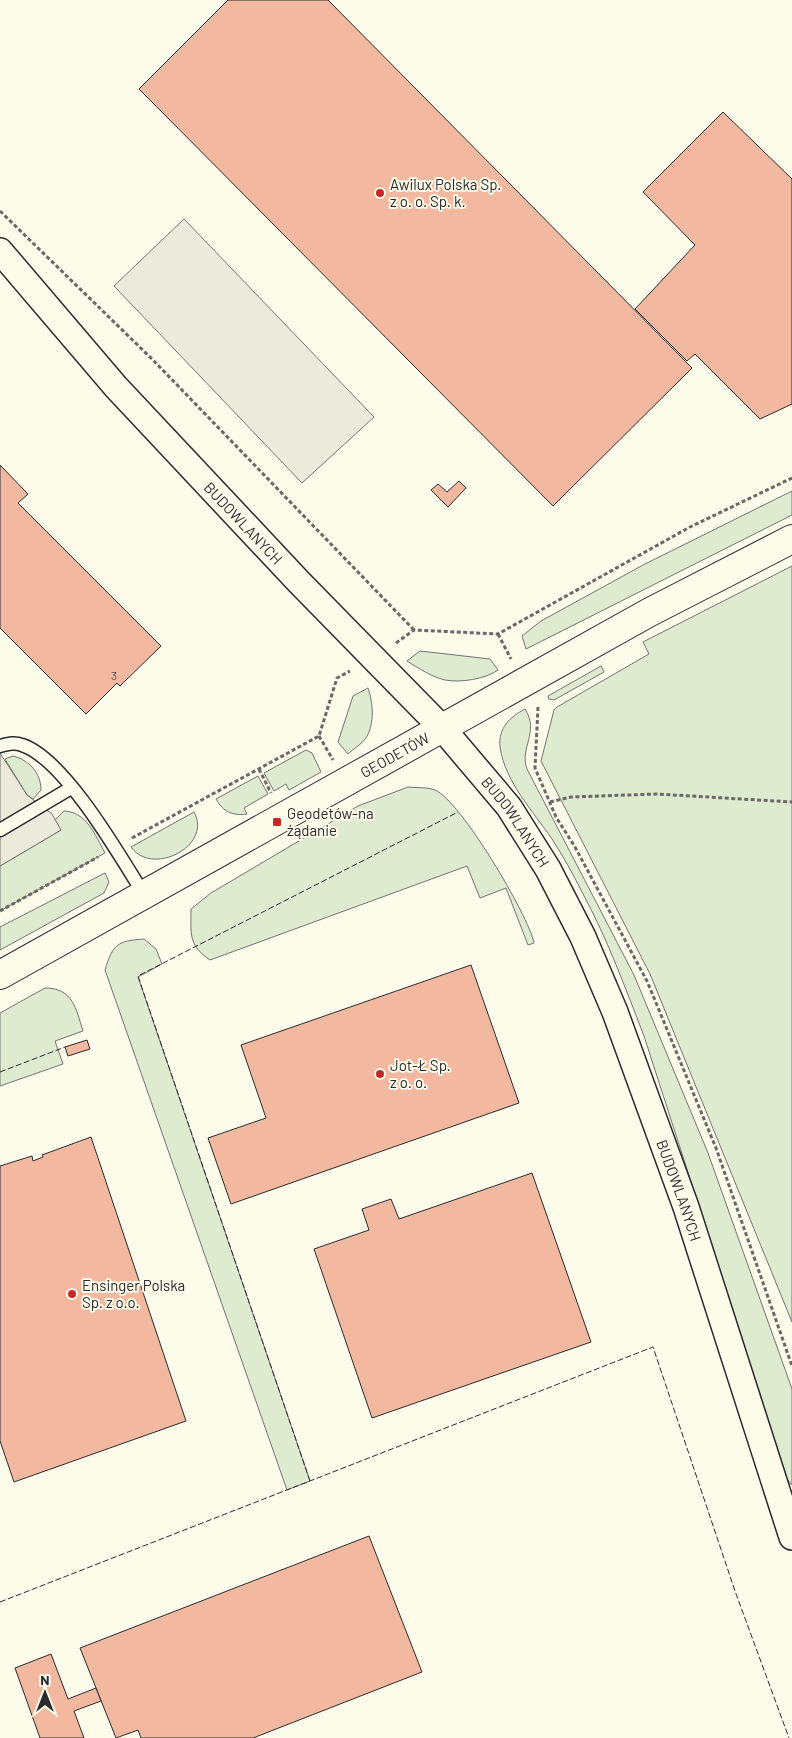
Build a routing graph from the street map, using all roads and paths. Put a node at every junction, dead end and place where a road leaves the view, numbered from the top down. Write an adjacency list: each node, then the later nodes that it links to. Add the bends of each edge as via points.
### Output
1 (0, 211): 4 (path, via 152,359)
2 (0, 251): 8 (street, BUDOWLANYCH, via 116,387)
3 (792, 539): 8 (street, GEODETÓW, via 650,612)
4 (414, 630)
5 (498, 634): 6 (path)
6 (514, 664)
7 (538, 707): 15 (path, via 535,768)
8 (443, 729): 18 (street, GEODETÓW); 21 (street, BUDOWLANYCH, via 508,807 548,869 615,1012 686,1207)
9 (320, 736): 11 (path)
10 (0, 746): 13 (lane, via 10,743 30,748)
11 (335, 764)
12 (259, 769): 14 (path)
13 (72, 788): 17 (lane); 18 (lane, via 96,818)
14 (271, 793)
15 (550, 802): 16 (path, via 570,797 657,794); 20 (path, via 647,981 716,1148)
16 (792, 802)
17 (0, 830)
18 (145, 896): 19 (street, GEODETÓW)
19 (0, 975)
20 (792, 1366)
21 (792, 1536)

